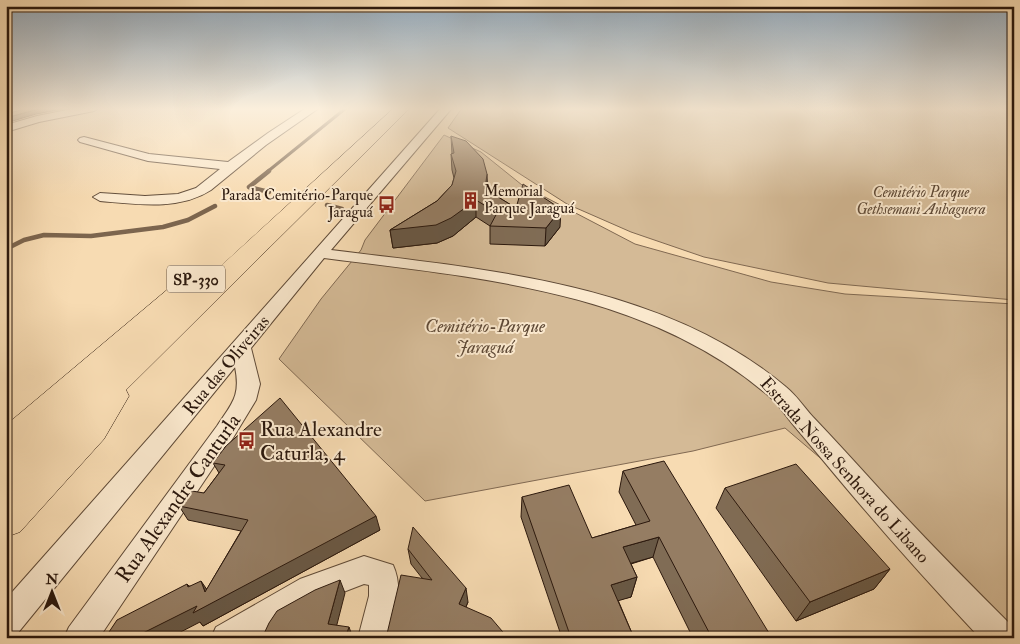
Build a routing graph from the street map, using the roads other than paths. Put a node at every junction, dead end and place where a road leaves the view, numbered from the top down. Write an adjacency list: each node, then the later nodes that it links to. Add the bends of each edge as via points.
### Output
1 (271, 138): 6 (street)
2 (349, 138): 11 (highway, SP-330)
3 (370, 138): 10 (highway, SP-330)
4 (421, 138): 8 (street, Rua das Oliveiras)
5 (84, 140): 6 (street, via 148,157)
6 (231, 166): 7 (street, via 200,192 188,196 142,200)
7 (100, 197)
8 (320, 253): 9 (street, Rua das Oliveiras); 18 (street, Estrada Nossa Senhora do Libano, via 538,284 605,301 712,344 756,373 779,393 907,540)
9 (241, 348): 14 (street, Rua das Oliveiras); 15 (street, Rua Alexandre Canturla, via 249,384 245,400)
10 (133, 363): 12 (highway, SP-330); 13 (highway, via 92,430)
11 (6, 445)
12 (6, 484)
13 (6, 518)
14 (6, 623)
15 (80, 638)
16 (227, 638): 17 (street, via 311,590 364,570 383,576 384,596)
17 (374, 638)
18 (1002, 638)

